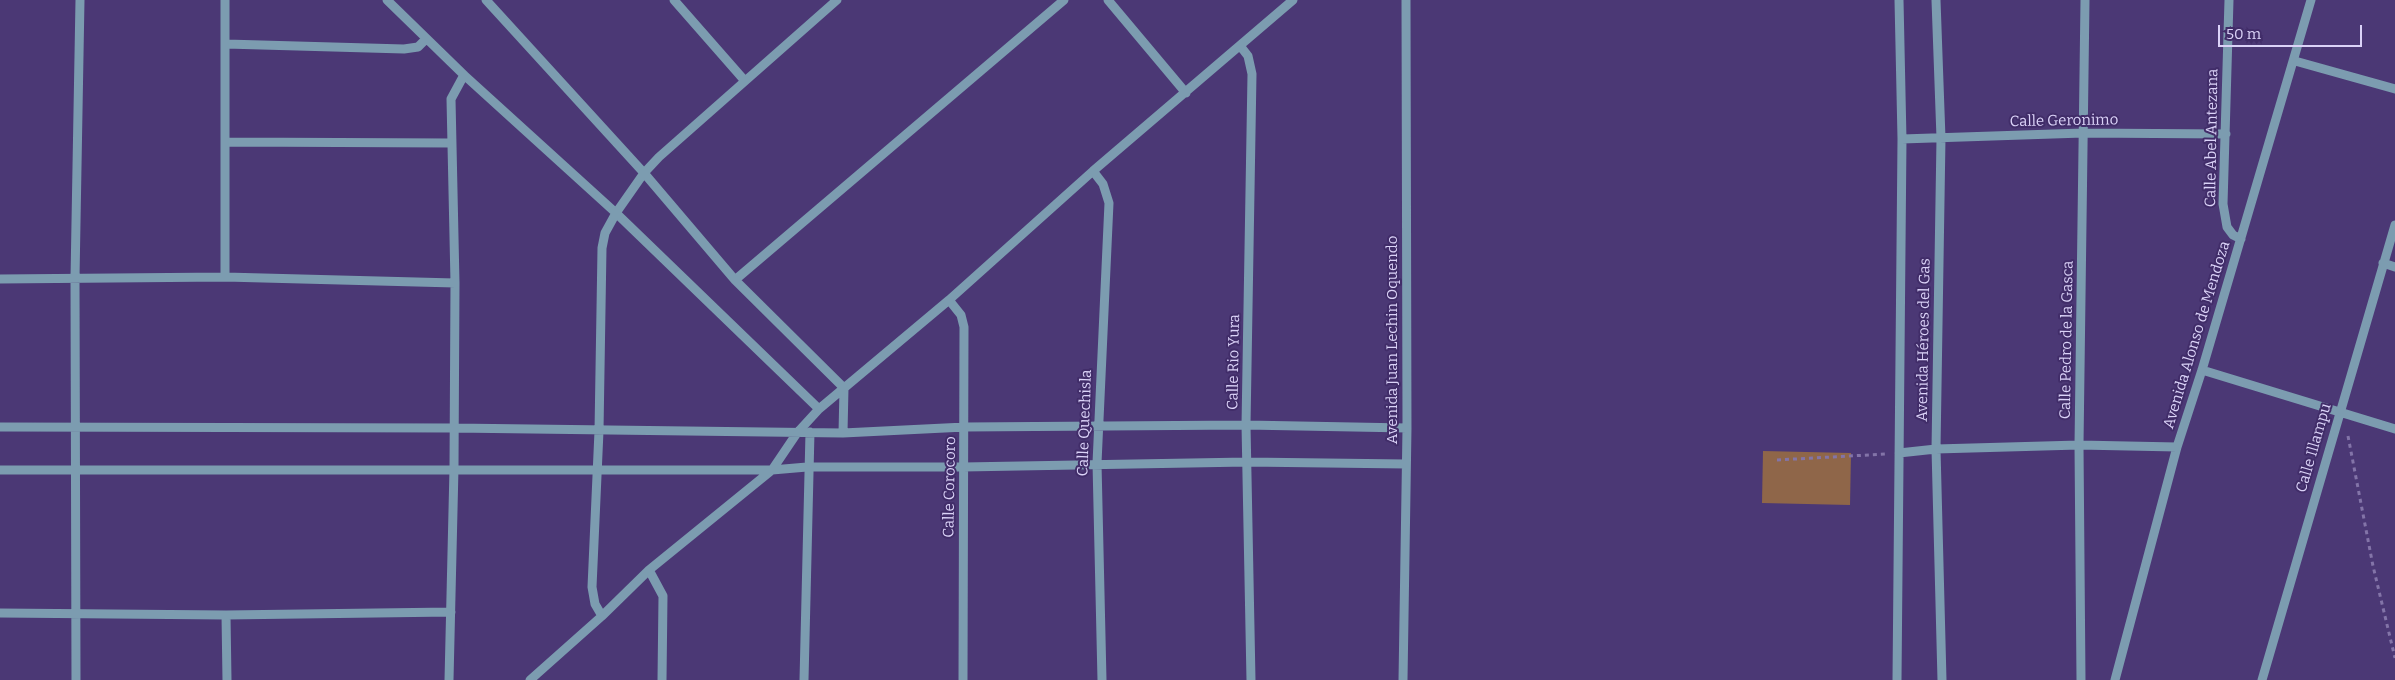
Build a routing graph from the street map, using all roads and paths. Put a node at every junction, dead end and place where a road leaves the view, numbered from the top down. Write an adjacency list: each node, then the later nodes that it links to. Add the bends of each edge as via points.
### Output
1 (80, 0): 38 (street)
2 (226, 0): 17 (street)
3 (387, 0): 16 (street)
4 (486, 0): 31 (street)
5 (674, 0): 21 (street)
6 (837, 0): 21 (street)
7 (1064, 0): 40 (street)
8 (1108, 0): 23 (street)
9 (1293, 0): 18 (street)
10 (1406, 0): 53 (street, Avenida Juan Lechin Oquendo)
11 (1899, 0): 27 (street, Avenida Héroes del Gas)
12 (1936, 0): 26 (street, Avenida Héroes del Gas)
13 (2085, 0): 24 (street, Calle Pedro de la Gasca)
14 (2229, 0): 25 (street, Calle Abel Antezana)
15 (2311, 0): 19 (street, Avenida Alonso de Mendoza)
16 (426, 39): 17 (street, via 418,47 404,49); 20 (street)
17 (226, 44): 28 (street)
18 (1241, 47): 23 (street); 47 (street, Calle Rio Yura, via 1248,56 1252,74)
19 (2295, 61): 22 (street); 34 (street, Avenida Alonso de Mendoza)
20 (464, 75): 29 (street, via 451,99); 32 (street)
21 (745, 81): 31 (street)
22 (2395, 90)
23 (1186, 93): 30 (street)
24 (2083, 133): 25 (street, Calle Geronimo); 26 (street, Calle Geronimo); 59 (street, Calle Pedro de la Gasca)
25 (2226, 134): 34 (street, Calle Abel Antezana, via 2223,204 2233,235)
26 (1941, 138): 27 (street, Calle Geronimo); 61 (street, Avenida Héroes del Gas)
27 (1902, 139): 62 (street, Avenida Héroes del Gas)
28 (226, 142): 29 (street); 37 (street)
29 (451, 143): 41 (street)
30 (1093, 171): 42 (street); 48 (street, Calle Quechisla, via 1103,184 1109,203)
31 (644, 173): 32 (street); 40 (street)
32 (616, 214): 45 (street); 55 (street, via 605,233 602,248)
33 (2395, 225): 35 (street, Calle Illampu)
34 (2241, 239): 43 (street, Avenida Alonso de Mendoza)
35 (2383, 263): 36 (street); 46 (street, Calle Illampu)
36 (2395, 267)
37 (225, 277): 38 (street); 41 (street)
38 (75, 278): 39 (street); 50 (street)
39 (0, 279)
40 (735, 280): 44 (street)
41 (454, 283): 52 (street)
42 (949, 300): 44 (street); 51 (street, Calle Corocoro, via 961,315 964,327)
43 (2202, 370): 46 (street); 60 (street, Avenida Alonso de Mendoza)
44 (844, 388): 45 (street); 58 (street)
45 (819, 409): 57 (street)
46 (2338, 412): 54 (street); 80 (path, via 2348,436); 95 (street, Calle Illampu)
47 (1246, 425): 48 (street); 53 (street); 64 (street, Calle Rio Yura)
48 (1098, 426): 51 (street); 65 (street, Calle Quechisla)
49 (0, 427): 50 (street)
50 (76, 427): 52 (street); 73 (street)
51 (965, 427): 58 (street); 69 (street, Calle Corocoro)
52 (454, 428): 55 (street); 68 (street)
53 (1407, 428): 66 (street, Avenida Juan Lechin Oquendo)
54 (2395, 429)
55 (599, 431): 57 (street); 70 (street)
56 (810, 432): 57 (street); 58 (street); 67 (street)
57 (797, 433): 72 (street)
58 (843, 433)
59 (2080, 445): 60 (street); 61 (street); 93 (street, Calle Pedro de la Gasca)
60 (2177, 446): 94 (street, Avenida Alonso de Mendoza)
61 (1936, 449): 62 (street); 92 (street, Avenida Héroes del Gas)
62 (1899, 453): 63 (path); 91 (street, Avenida Héroes del Gas)
63 (1777, 460)
64 (1247, 462): 65 (street); 66 (street); 89 (street, Calle Rio Yura)
65 (1097, 463): 69 (street); 88 (street, Calle Quechisla)
66 (1406, 464): 90 (street, Avenida Juan Lechin Oquendo)
67 (807, 467): 69 (street); 72 (street); 86 (street)
68 (454, 468): 70 (street); 73 (street); 75 (street)
69 (963, 468): 87 (street, Calle Corocoro)
70 (596, 469): 72 (street); 79 (street, via 592,587 595,604)
71 (0, 470): 73 (street)
72 (772, 470): 74 (street)
73 (76, 471): 77 (street)
74 (649, 570): 79 (street); 85 (street, via 663,596)
75 (451, 612): 78 (street); 83 (street)
76 (0, 613): 77 (street)
77 (76, 615): 78 (street); 81 (street)
78 (226, 615): 82 (street)
79 (602, 616): 84 (street)
80 (2395, 658)
81 (76, 680)
82 (227, 680)
83 (449, 680)
84 (530, 680)
85 (662, 680)
86 (804, 680)
87 (963, 680)
88 (1102, 680)
89 (1251, 680)
90 (1403, 680)
91 (1897, 680)
92 (1942, 680)
93 (2081, 680)
94 (2115, 680)
95 (2262, 680)

